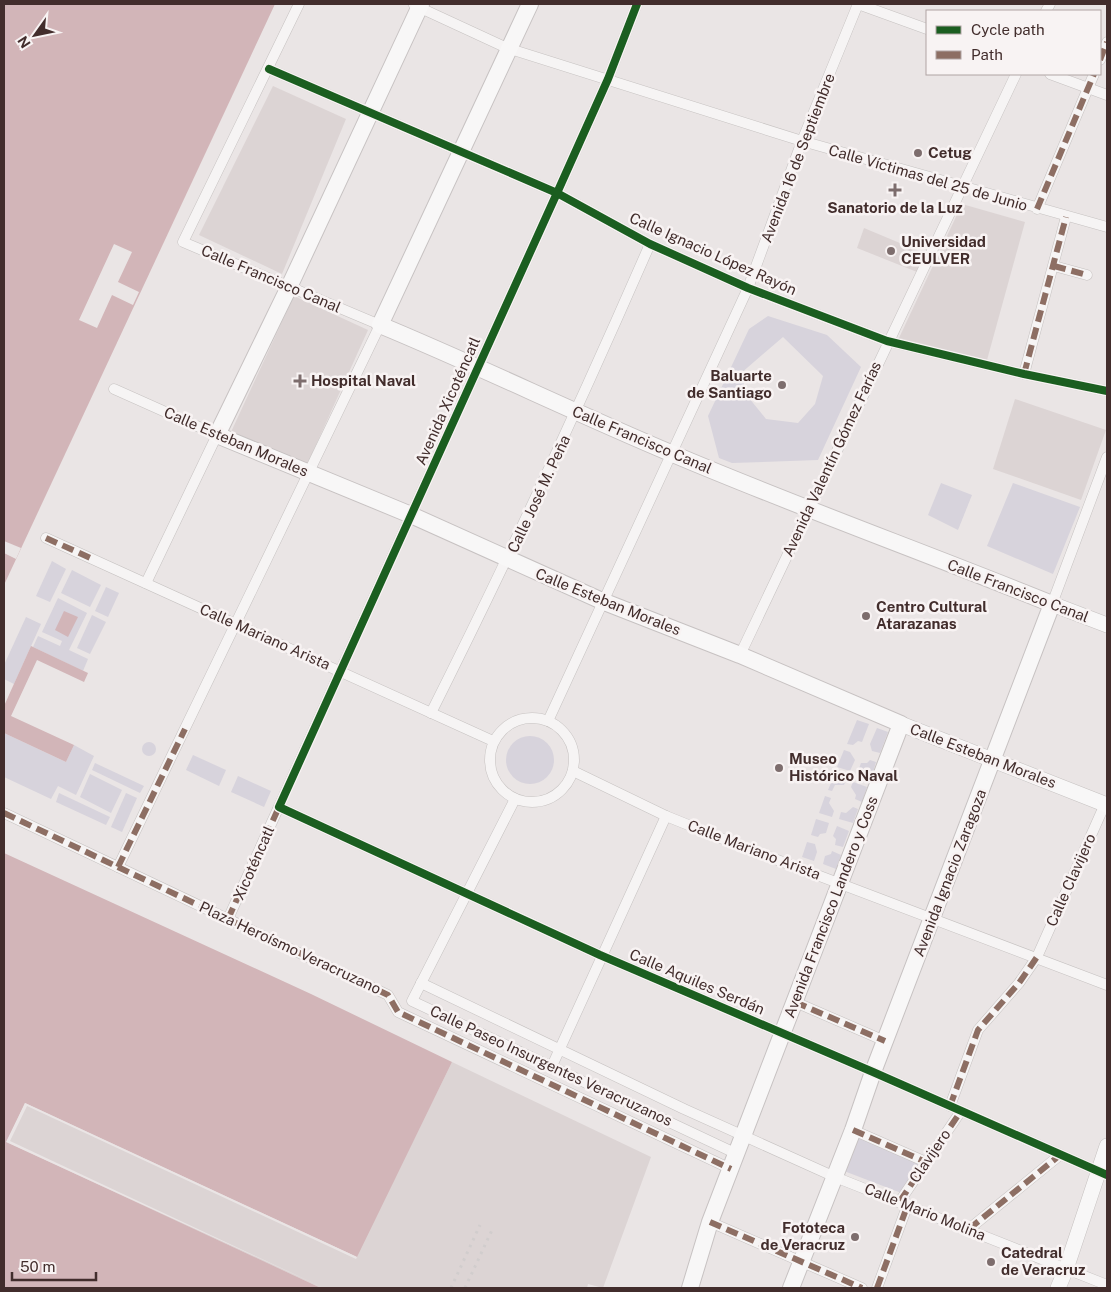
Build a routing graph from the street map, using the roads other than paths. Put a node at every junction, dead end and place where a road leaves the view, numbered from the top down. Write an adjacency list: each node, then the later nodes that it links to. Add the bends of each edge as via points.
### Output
1 (300, 4): 10 (street)
2 (530, 4): 8 (main road)
3 (637, 4): 14 (street, Avenida Xicoténcatl)
4 (858, 4): 6 (street); 18 (street, Avenida 16 de Septiembre)
5 (417, 5): 8 (street, Calle Víctimas del 25 de Junio); 17 (main road)
6 (926, 29)
7 (1107, 42): 9 (street)
8 (507, 48): 14 (street, Calle Víctimas del 25 de Junio); 19 (main road)
9 (1101, 57)
10 (269, 69): 17 (street, Calle Ignacio López Rayón); 28 (street, Calle Francisco Canal, via 183,242)
11 (1016, 75): 20 (street, Avenida Valentín Gómez Farías)
12 (1053, 75): 15 (street)
13 (1094, 75): 15 (street)
14 (608, 79): 18 (street, Calle Víctimas del 25 de Junio); 21 (street, Avenida Xicoténcatl)
15 (1088, 88): 16 (street); 22 (street)
16 (1107, 95)
17 (370, 115): 19 (street, Calle Ignacio López Rayón); 28 (main road)
18 (802, 141): 20 (street, Calle Víctimas del 25 de Junio); 29 (street, Avenida 16 de Septiembre)
19 (460, 151): 21 (street, Calle Ignacio López Rayón); 30 (main road)
20 (961, 186): 22 (street, Calle Víctimas del 25 de Junio); 31 (street, Avenida Valentín Gómez Farías)
21 (557, 193): 25 (street, Calle Ignacio López Rayón); 32 (street, Avenida Xicoténcatl)
22 (1037, 209): 23 (street, Calle Víctimas del 25 de Junio)
23 (1066, 217): 24 (street, Calle Víctimas del 25 de Junio); 26 (street)
24 (1107, 227)
25 (650, 244): 29 (street, Calle Ignacio López Rayón); 36 (street, Calle José M. Peña)
26 (1054, 266): 27 (street); 33 (street)
27 (1087, 275)
28 (289, 287): 30 (street, Calle Francisco Canal); 37 (main road)
29 (748, 288): 31 (street, Calle Ignacio López Rayón); 38 (street, Avenida 16 de Septiembre)
30 (380, 325): 32 (main road, Calle Francisco Canal); 40 (street)
31 (887, 341): 33 (street, Calle Ignacio López Rayón); 41 (street, Avenida Valentín Gómez Farías)
32 (479, 366): 36 (main road, Calle Francisco Canal); 42 (street, Avenida Xicoténcatl)
33 (1024, 374): 35 (street, Calle Ignacio López Rayón)
34 (114, 389): 37 (street, Calle Esteban Morales)
35 (1107, 391)
36 (577, 413): 38 (main road, Calle Francisco Canal); 44 (street, Calle José M. Peña)
37 (217, 435): 40 (main road, Calle Esteban Morales); 45 (street)
38 (673, 454): 41 (main road, Calle Francisco Canal); 46 (street, Avenida 16 de Septiembre)
39 (1107, 457): 47 (street, Avenida Ignacio Zaragoza)
40 (307, 472): 42 (main road, Calle Esteban Morales); 48 (street)
41 (808, 510): 47 (main road, Calle Francisco Canal); 50 (street, Avenida Valentín Gómez Farías)
42 (411, 515): 44 (main road, Calle Esteban Morales); 51 (street, Avenida Xicoténcatl)
43 (46, 538): 45 (street, Calle Mariano Arista)
44 (508, 560): 46 (main road, Calle Esteban Morales); 52 (street, Calle José M. Peña)
45 (146, 583): 48 (street, Calle Mariano Arista)
46 (602, 601): 50 (main road, Calle Esteban Morales); 53 (street, Avenida 16 de Septiembre)
47 (1052, 604): 49 (main road, Calle Francisco Canal); 56 (main road, Avenida Ignacio Zaragoza)
48 (236, 624): 51 (street, Calle Mariano Arista); 63 (street)
49 (1107, 625)
50 (740, 655): 54 (main road, Calle Esteban Morales)
51 (340, 672): 52 (street, Calle Mariano Arista); 60 (street, Avenida Xicoténcatl)
52 (431, 713): 55 (street, Calle Mariano Arista)
53 (548, 721): 55 (street, via 521,718 505,727); 57 (street, via 570,741)
54 (901, 724): 56 (main road, Calle Esteban Morales); 64 (main road, Avenida Francisco Landero y Coss)
55 (494, 741): 58 (street, via 489,760 494,779 499,788)
56 (993, 759): 59 (main road, Calle Esteban Morales); 66 (main road, Avenida Ignacio Zaragoza)
57 (573, 771): 58 (street, via 555,796 536,802); 62 (street, Calle Mariano Arista)
58 (515, 799): 65 (street)
59 (1106, 804): 69 (street, Calle Clavijero)
60 (279, 807): 65 (street, Calle Aquiles Serdán); 67 (street, Xicoténcatl)
61 (4, 813): 63 (street, Plaza Heroísmo Veracruzano)
62 (666, 816): 64 (street, Calle Mariano Arista); 68 (street)
63 (118, 867): 67 (street, Plaza Heroísmo Veracruzano)
64 (840, 883): 66 (street, Calle Mariano Arista); 72 (main road, Avenida Francisco Landero y Coss)
65 (466, 894): 68 (street, Calle Aquiles Serdán); 70 (street)
66 (932, 918): 69 (street, Calle Mariano Arista); 74 (main road, Avenida Ignacio Zaragoza)
67 (228, 919): 86 (street, Plaza Heroísmo Veracruzano, via 388,995 398,1012)
68 (600, 956): 73 (street, Calle Aquiles Serdán); 75 (street)
69 (1037, 957): 71 (street, Calle Mariano Arista); 78 (street, Calle Clavijero, via 978,1030)
70 (421, 983): 75 (street, Calle Paseo Insurgentes Veracruzanos); 76 (street, Calle Paseo Insurgentes Veracruzanos, via 412,1001)
71 (1107, 985)
72 (795, 1002): 73 (main road, Avenida Francisco Landero y Coss); 74 (street)
73 (782, 1034): 77 (street, Calle Aquiles Serdán); 83 (main road, Avenida Francisco Landero y Coss)
74 (885, 1041): 77 (main road, Avenida Ignacio Zaragoza)
75 (559, 1051): 76 (street); 80 (street, Calle Paseo Insurgentes Veracruzanos)
76 (552, 1066): 82 (street, Calle Paseo Insurgentes Veracruzanos)
77 (874, 1072): 78 (street, Calle Aquiles Serdán); 81 (main road, Avenida Ignacio Zaragoza)
78 (950, 1106): 79 (street, Calle Aquiles Serdán)
79 (961, 1111): 85 (street, Calle Aquiles Serdán); 87 (street, Clavijero)
80 (697, 1115): 82 (street, Calle Paseo Insurgentes Veracruzanos); 83 (street, Calle Paseo Insurgentes Veracruzanos)
81 (853, 1130): 87 (street); 89 (main road, Avenida Ignacio Zaragoza)
82 (689, 1131): 86 (street, Calle Paseo Insurgentes Veracruzanos)
83 (743, 1136): 86 (main road, Avenida Francisco Landero y Coss); 89 (street, Calle Mario Molina)
84 (1107, 1146): 88 (main road)
85 (1060, 1155): 88 (street, Calle Aquiles Serdán); 92 (street)
86 (734, 1161): 91 (main road, Avenida Francisco Landero y Coss)
87 (926, 1162): 90 (street, Clavijero)
88 (1103, 1173): 94 (main road)
89 (835, 1177): 90 (street, Calle Mario Molina); 93 (main road, Avenida Ignacio Zaragoza)
90 (904, 1203): 92 (street, Calle Mario Molina); 99 (street, Clavijero)
91 (710, 1222): 93 (street); 96 (main road, Avenida Francisco Landero y Coss)
92 (969, 1229): 94 (street, Calle Mario Molina)
93 (802, 1262): 97 (main road, Avenida Ignacio Zaragoza); 98 (street)
94 (1066, 1270): 95 (street, Calle Mario Molina); 100 (main road)
95 (1107, 1286)
96 (690, 1288)
97 (791, 1288)
98 (862, 1288)
99 (878, 1288)
100 (1058, 1288)

